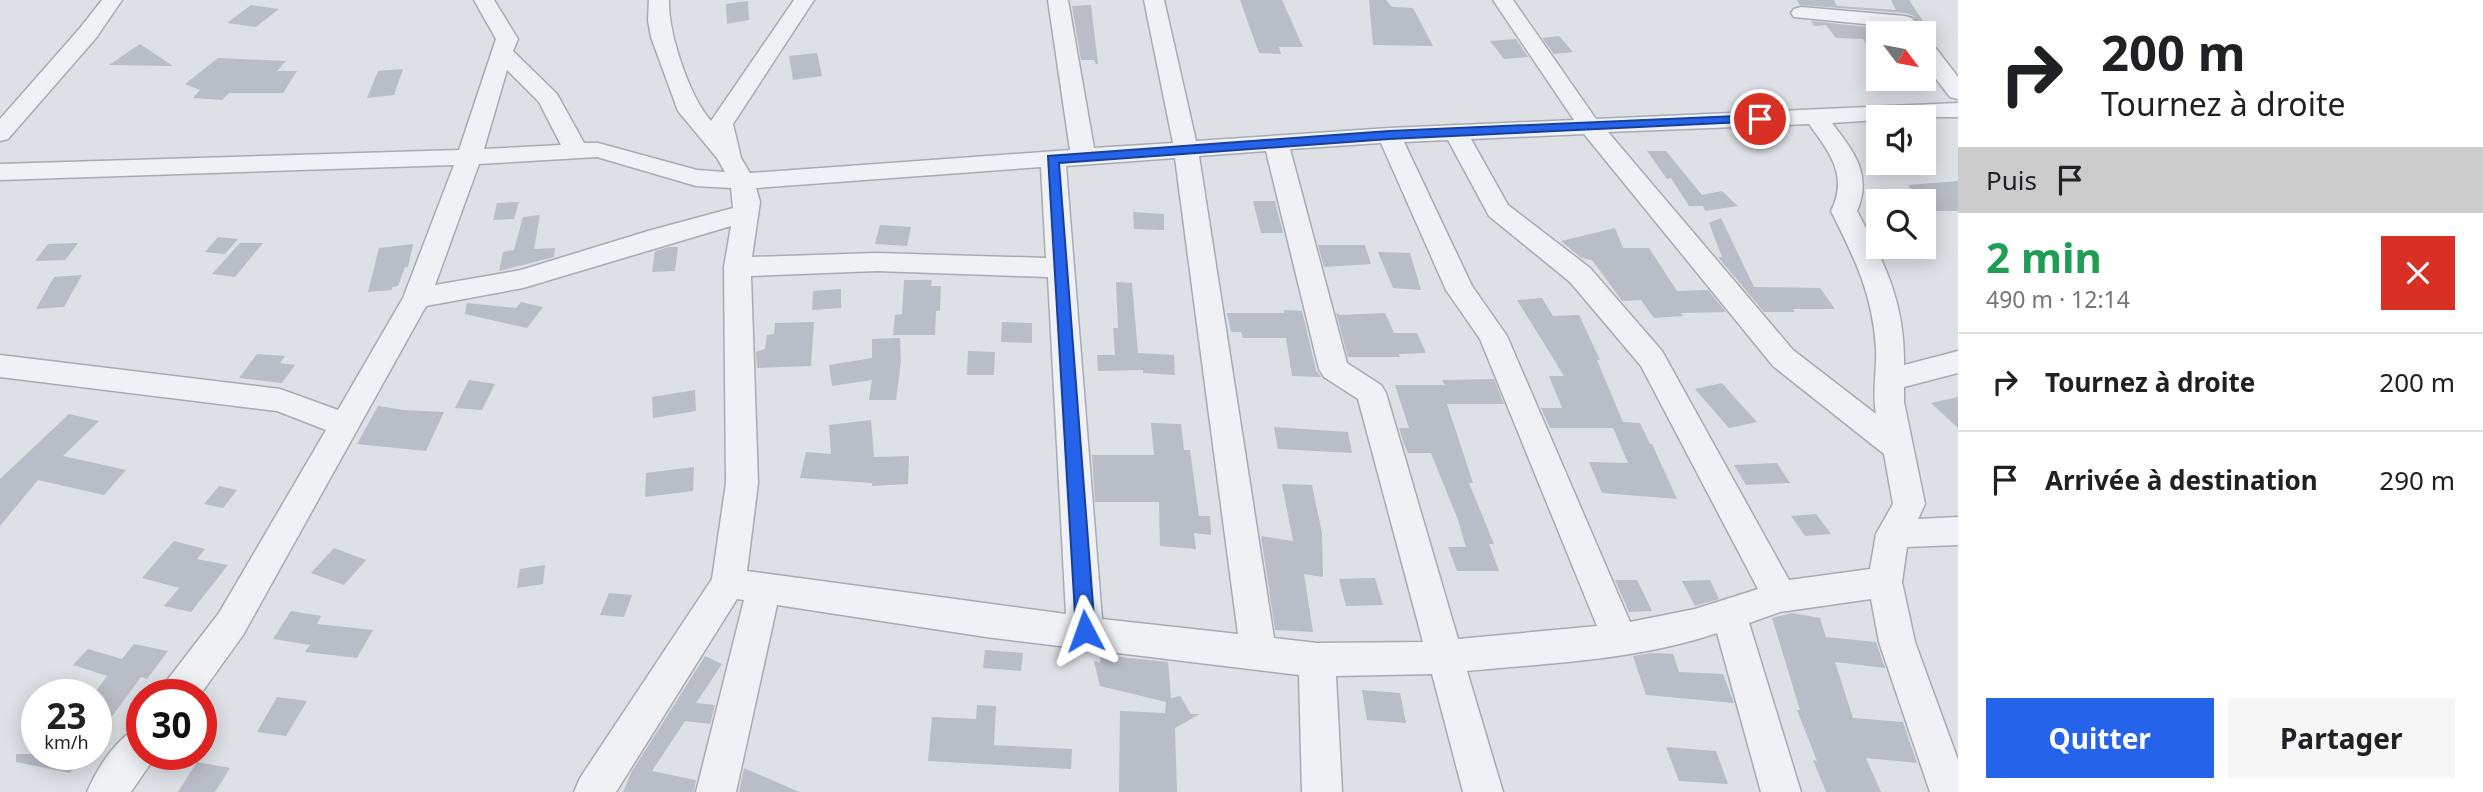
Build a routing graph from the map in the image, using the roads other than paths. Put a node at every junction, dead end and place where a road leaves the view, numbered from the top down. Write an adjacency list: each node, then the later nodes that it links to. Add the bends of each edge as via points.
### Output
1 (112, 0): 19 (street)
2 (484, 0): 12 (street, via 507,39)
3 (659, 0): 26 (street, via 662,37 690,111)
4 (804, 0): 26 (street, via 720,124)
5 (1058, 0): 25 (street)
6 (1154, 0): 22 (street)
7 (1503, 0): 17 (street)
8 (1888, 0): 10 (street)
9 (1801, 13): 11 (street)
10 (1904, 21)
11 (1866, 22)
12 (502, 52): 23 (street, via 549,99); 24 (street)
13 (1936, 64): 14 (street)
14 (1958, 92)
15 (1958, 110): 16 (street)
16 (1815, 116): 17 (street); 36 (street, via 1847,160 1850,196 1844,211 1884,298)
17 (1589, 125): 18 (street); 38 (street, via 1783,358)
18 (1456, 133): 20 (street); 44 (street, via 1498,210 1580,275 1652,359)
19 (0, 134)
20 (1389, 135): 21 (street); 47 (street, via 1460,289 1493,336)
21 (1276, 143): 22 (street); 49 (street, via 1334,369 1371,393)
22 (1186, 149): 25 (street); 48 (street)
23 (576, 151): 24 (street); 29 (street, via 598,150 695,178)
24 (469, 157): 28 (street); 33 (street)
25 (1083, 157): 27 (street)
26 (729, 158): 29 (street)
27 (1053, 159): 29 (street); 32 (street)
28 (0, 172)
29 (742, 181): 30 (street, via 747,202)
30 (743, 214): 31 (street); 33 (street, via 523,279)
31 (737, 267): 32 (street, via 877,262); 42 (street, via 742,483)
32 (1060, 268): 46 (street)
33 (417, 298): 37 (street)
34 (1958, 362): 36 (street)
35 (0, 366): 37 (street, via 280,400)
36 (1889, 380): 38 (street)
37 (344, 425): 51 (street, via 230,624)
38 (1899, 449): 40 (street, via 1909,504)
39 (1958, 531): 40 (street)
40 (1892, 534): 41 (street)
41 (1885, 582): 44 (street); 59 (street, via 1897,642)
42 (728, 583): 43 (street); 54 (street)
43 (764, 589): 46 (street); 55 (street)
44 (1780, 597): 45 (street)
45 (1730, 616): 47 (street); 58 (street)
46 (1085, 631): 48 (street)
47 (1620, 640): 49 (street)
48 (1258, 653): 50 (street)
49 (1444, 656): 50 (street); 57 (street)
50 (1317, 660): 56 (street)
51 (190, 679)
52 (126, 766): 53 (street)
53 (107, 792)
54 (594, 792)
55 (716, 792)
56 (1322, 792)
57 (1483, 792)
58 (1781, 792)
59 (1950, 792)

